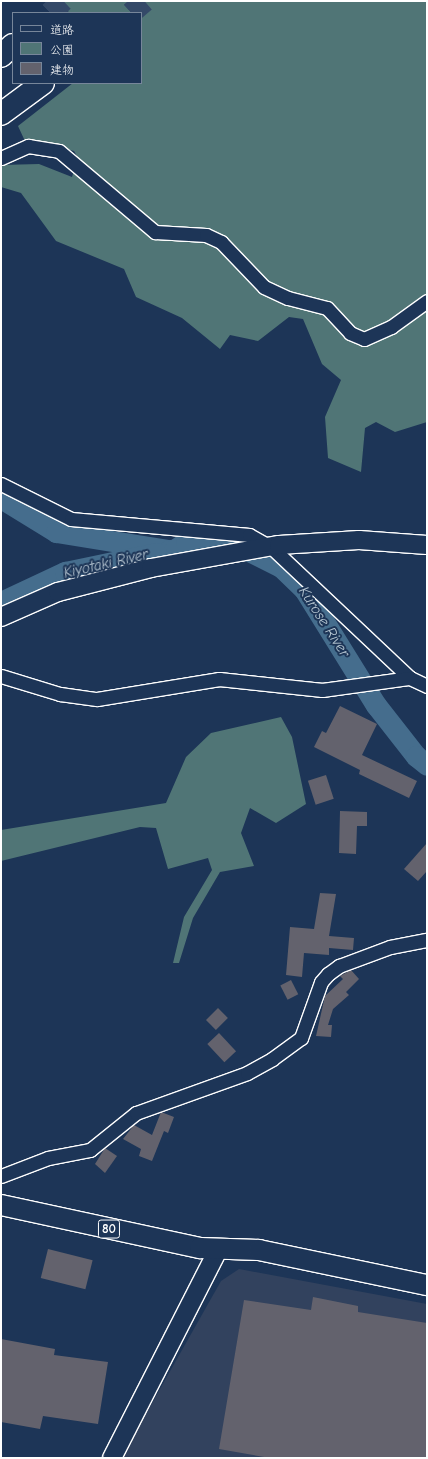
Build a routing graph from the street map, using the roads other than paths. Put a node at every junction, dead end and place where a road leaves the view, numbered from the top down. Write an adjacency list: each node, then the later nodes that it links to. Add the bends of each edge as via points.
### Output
1 (12, 46): 2 (highway)
2 (1, 56)
3 (42, 84): 4 (highway)
4 (1, 114)
5 (1, 158): 6 (street, via 28,146 59,151 155,232 206,234 220,242 264,287 288,298 327,308 350,333 364,339 391,326)
6 (427, 301)
7 (1, 484): 9 (street, via 71,519 249,535)
8 (427, 545): 9 (street, via 359,540)
9 (271, 548): 10 (street, via 151,568 58,592); 12 (street)
10 (1, 617)
11 (1, 676): 12 (street, via 60,694 98,699 219,679 260,681 301,689 322,690 380,680 402,681)
12 (410, 678): 13 (street)
13 (427, 686)
14 (427, 940): 15 (street, via 390,947 339,966 328,974 321,982 301,1038 247,1073 136,1113 90,1150 48,1158)
15 (1, 1176)
16 (1, 1205): 17 (main road, 80)
17 (218, 1250): 18 (main road, 80, via 259,1250); 19 (street)
18 (427, 1285)
19 (112, 1458)

